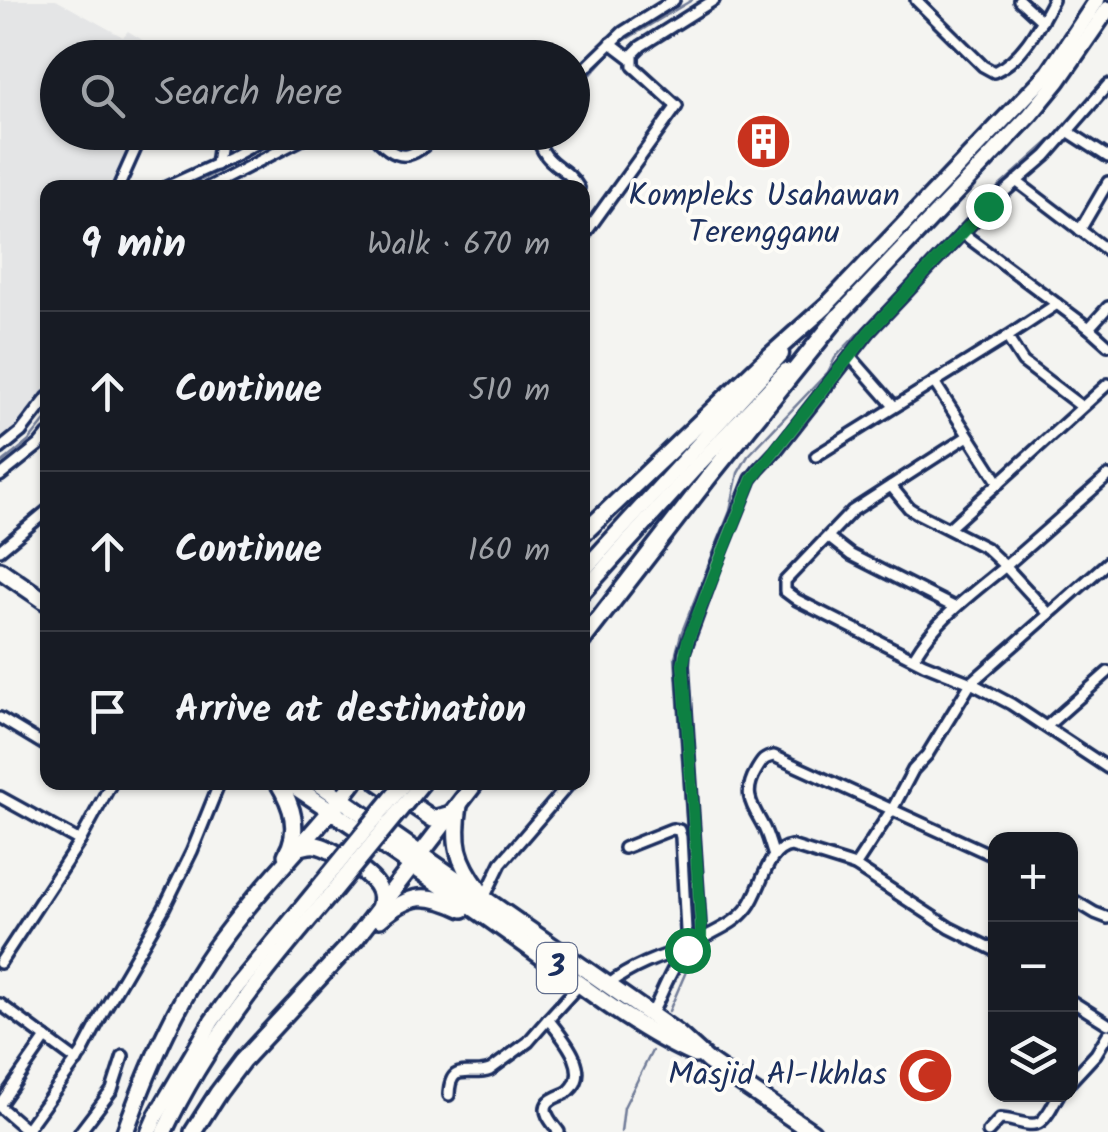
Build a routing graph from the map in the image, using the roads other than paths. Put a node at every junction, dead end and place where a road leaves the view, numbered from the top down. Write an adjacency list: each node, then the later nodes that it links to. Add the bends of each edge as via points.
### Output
1 (674, 0): 10 (street)
2 (714, 0): 11 (street, via 641,46)
3 (916, 0): 8 (street, via 994,72 1021,52)
4 (1019, 0): 8 (street)
5 (1053, 0): 8 (street)
6 (1097, 0): 37 (main road, via 1036,86)
7 (1108, 8): 14 (main road)
8 (1042, 20)
9 (1108, 26): 14 (main road)
10 (611, 43): 11 (street); 12 (street)
11 (632, 59): 31 (street, via 678,106)
12 (590, 64)
13 (1108, 85): 15 (street)
14 (1044, 99): 37 (main road)
15 (1069, 132): 23 (street); 29 (street)
16 (135, 150): 25 (street)
17 (218, 150): 24 (street)
18 (244, 150): 24 (street)
19 (281, 150): 27 (street)
20 (386, 150): 21 (street, via 406,156)
21 (416, 150)
22 (542, 150): 28 (street)
23 (1108, 157)
24 (216, 165): 26 (street)
25 (122, 180)
26 (182, 180)
27 (223, 180)
28 (575, 180)
29 (1016, 182): 32 (street); 33 (street)
30 (1108, 182): 32 (street)
31 (590, 227)
32 (1080, 230): 34 (street)
33 (962, 234): 35 (street); 41 (street)
34 (1108, 251)
35 (1057, 304): 38 (street); 39 (street)
36 (1108, 307): 38 (street)
37 (832, 311): 56 (highway, via 762,362); 61 (main road); 64 (main road); 68 (highway)
38 (1089, 328): 40 (street)
39 (1008, 338): 42 (street); 46 (street, via 1023,362)
40 (1108, 345)
41 (851, 357): 44 (street); 106 (street, via 752,479 684,652)
42 (934, 382): 44 (street); 47 (street)
43 (1108, 384): 46 (street)
44 (894, 406): 50 (street)
45 (40, 407): 49 (street)
46 (1082, 408): 53 (street)
47 (968, 436): 53 (street); 54 (street)
48 (40, 444): 51 (street)
49 (0, 450)
50 (816, 456)
51 (0, 476)
52 (1108, 476): 62 (street)
53 (998, 482): 57 (street)
54 (891, 486): 57 (street, via 908,508); 58 (street, via 852,511)
55 (40, 517): 59 (street)
56 (590, 526)
57 (949, 528): 62 (street)
58 (828, 537): 66 (street); 69 (street, via 785,580 785,590)
59 (0, 550)
60 (1108, 562): 67 (street)
61 (590, 564)
62 (1005, 566): 66 (street); 67 (street)
63 (0, 570): 65 (highway)
64 (590, 583)
65 (40, 598)
66 (954, 607): 69 (street)
67 (1050, 614): 71 (street)
68 (590, 631)
69 (914, 657): 71 (street)
70 (1107, 675): 73 (street)
71 (971, 683): 73 (street); 89 (street)
72 (0, 718): 74 (street)
73 (1046, 726): 75 (street)
74 (40, 742)
75 (1108, 768)
76 (106, 790): 91 (street)
77 (217, 790): 120 (street, via 179,880)
78 (283, 790): 99 (highway, via 293,844)
79 (305, 790): 88 (highway, 3)
80 (324, 790): 88 (highway, 3)
81 (348, 790): 88 (highway)
82 (391, 790): 90 (highway, via 432,818)
83 (399, 790): 98 (main road, bridge)
84 (417, 790): 98 (main road, bridge)
85 (470, 790): 90 (highway)
86 (564, 790): 100 (street, via 501,863)
87 (0, 797): 91 (street)
88 (336, 805): 92 (highway); 96 (highway, 3)
89 (893, 808): 94 (street); 95 (street, via 780,757 766,757 749,792); 97 (street)
90 (455, 810): 96 (highway); 100 (highway, via 460,860)
91 (80, 841): 109 (street)
92 (300, 847): 99 (highway); 102 (highway, via 319,845 370,878 382,899)
93 (624, 848): 108 (street, via 678,830)
94 (988, 853)
95 (774, 856): 97 (street, via 791,846); 106 (street, via 741,917)
96 (416, 859): 100 (highway, 3); 102 (highway); 104 (highway, 3)
97 (855, 866): 107 (street)
98 (328, 887): 129 (main road, via 212,1021); 130 (main road, via 248,993)
99 (262, 891): 128 (highway, via 183,1000)
100 (484, 898): 111 (highway, 3)
101 (1078, 903): 103 (street)
102 (378, 912): 105 (highway)
103 (1108, 918)
104 (498, 925): 105 (highway, via 426,896 406,900); 110 (highway, 3)
105 (356, 938): 131 (highway, via 242,1060)
106 (701, 941): 108 (street)
107 (988, 947)
108 (687, 950): 111 (street); 114 (street)
109 (0, 963)
110 (580, 984): 115 (street); 121 (highway, 3, via 670,1044)
111 (608, 985): 114 (highway, 3)
112 (0, 1004): 118 (street)
113 (1078, 1005): 116 (street)
114 (652, 1015): 121 (highway, 3)
115 (548, 1019): 123 (street, via 490,1070 457,1074); 132 (street, via 577,1067 577,1081 546,1107)
116 (1108, 1024)
117 (1108, 1034): 122 (street)
118 (46, 1038): 120 (street); 125 (street)
119 (123, 1056): 127 (street, via 112,1090)
120 (77, 1061): 126 (street)
121 (708, 1061): 133 (highway, 3)
122 (1078, 1073)
123 (448, 1095)
124 (1054, 1102): 134 (street, via 1041,1122 1008,1118)
125 (0, 1106): 126 (street)
126 (28, 1131)
127 (80, 1132)
128 (125, 1132)
129 (149, 1132)
130 (164, 1132)
131 (193, 1132)
132 (559, 1132)
133 (812, 1132)
134 (988, 1132)

